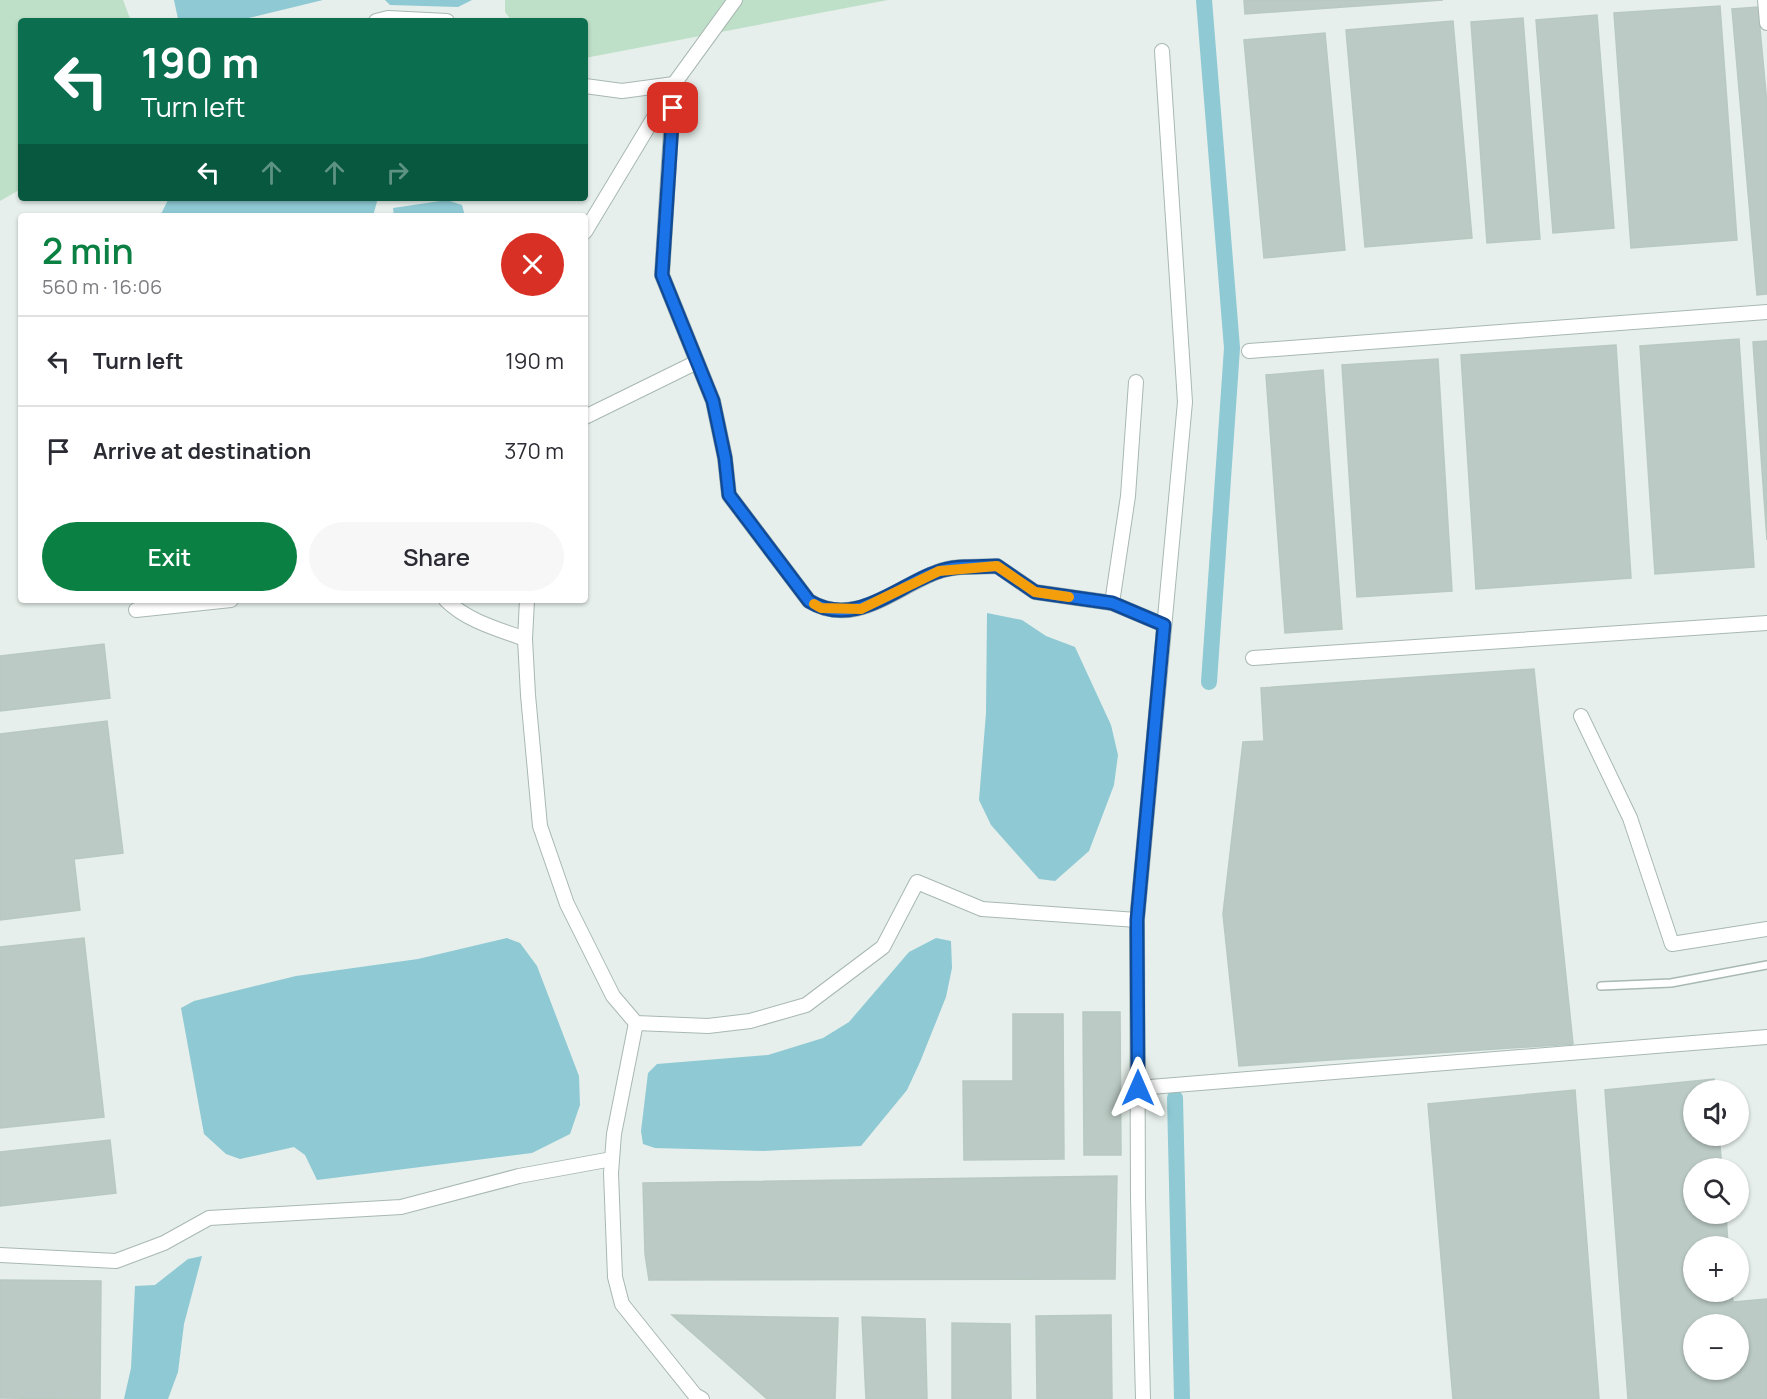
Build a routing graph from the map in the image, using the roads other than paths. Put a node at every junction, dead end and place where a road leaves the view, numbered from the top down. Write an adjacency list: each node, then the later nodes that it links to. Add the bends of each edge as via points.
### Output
1 (735, 0): 5 (street)
2 (1765, 0): 3 (street)
3 (1767, 23)
4 (1162, 51): 19 (street, via 1185,402)
5 (674, 84): 6 (street, via 622,91); 7 (street); 10 (street, via 662,275)
6 (588, 86)
7 (588, 227)
8 (1767, 312): 9 (street)
9 (1249, 351)
10 (697, 362): 12 (street); 16 (street, via 713,401 729,495 809,601 821,608 861,609 939,571 997,566 1035,592)
11 (1136, 382): 16 (street, via 1128,496)
12 (588, 416)
13 (202, 603): 17 (street)
14 (449, 603): 20 (street, via 476,621)
15 (527, 603): 20 (street)
16 (1112, 603): 19 (street)
17 (136, 610)
18 (1767, 623): 21 (street)
19 (1164, 625): 23 (street)
20 (525, 639): 27 (street, via 540,826 567,904 613,996)
21 (1253, 658)
22 (1581, 716): 24 (street, via 1630,818 1672,944)
23 (1137, 920): 27 (street, via 982,909 917,882 884,947 806,1005 750,1021 708,1026); 29 (street)
24 (1767, 930)
25 (1767, 965): 26 (lane, via 1671,983)
26 (1601, 986)
27 (636, 1023): 30 (street)
28 (1767, 1037): 29 (street)
29 (1138, 1088): 33 (street)
30 (612, 1159): 31 (street, via 519,1176 401,1207 209,1218 164,1243 116,1261); 32 (street, via 615,1277 622,1304)
31 (0, 1255)
32 (702, 1399)
33 (1143, 1399)

